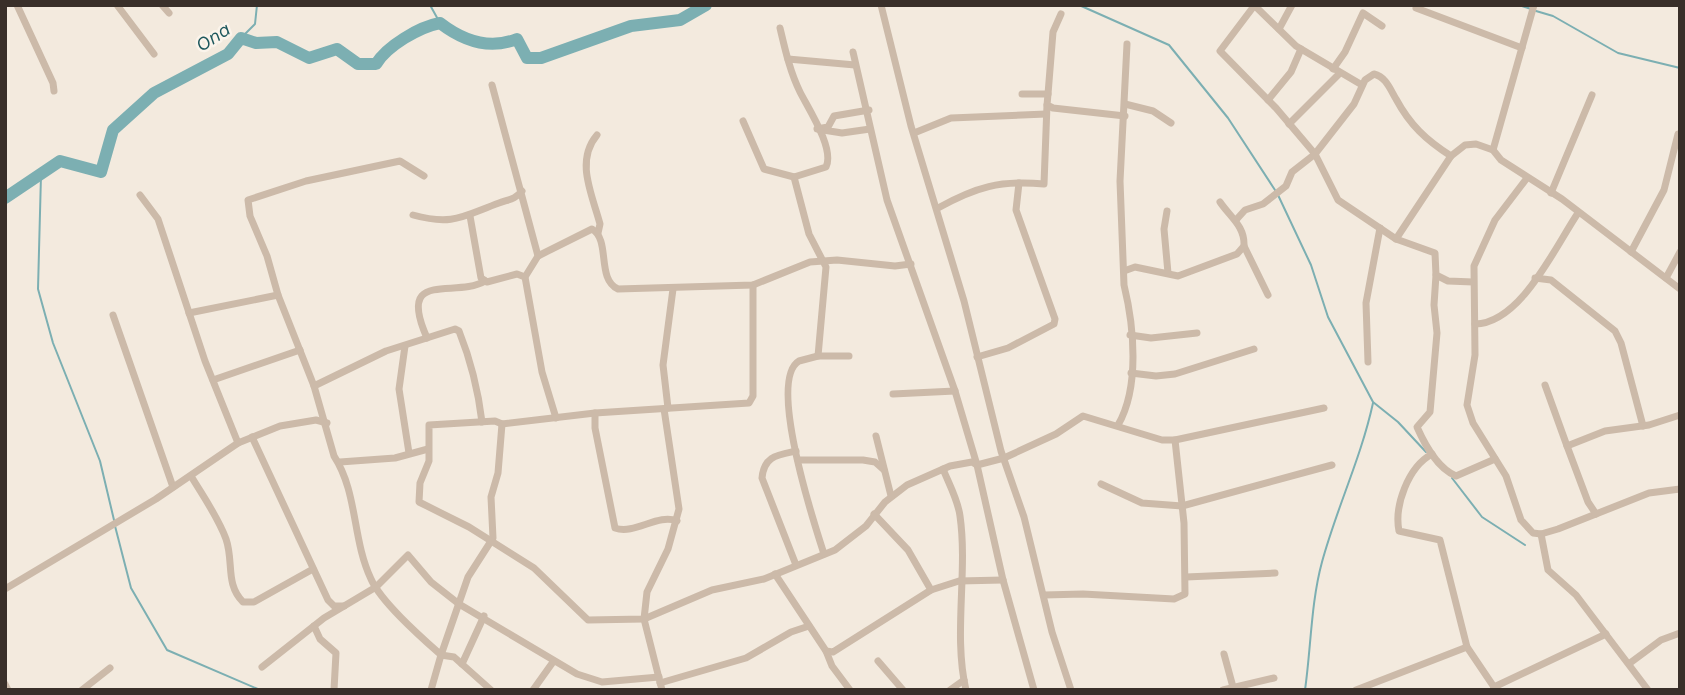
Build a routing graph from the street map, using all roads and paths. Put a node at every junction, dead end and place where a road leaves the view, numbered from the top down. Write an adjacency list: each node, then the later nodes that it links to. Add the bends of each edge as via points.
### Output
1 (17, 5): 24 (street)
2 (117, 5): 18 (street)
3 (162, 5): 9 (street)
4 (881, 5): 39 (street)
5 (1254, 5): 13 (street); 28 (street, via 1220,51)
6 (1292, 5): 13 (street)
7 (1534, 5): 15 (street)
8 (1416, 8): 15 (street)
9 (169, 13)
10 (1060, 14): 26 (street, via 1053,32)
11 (1382, 26): 21 (street, via 1363,13)
12 (779, 28): 19 (street)
13 (1279, 29): 16 (street)
14 (1128, 44): 29 (street)
15 (1522, 48): 42 (street)
16 (1301, 49): 21 (street); 28 (street, via 1291,72)
17 (853, 52): 20 (street)
18 (154, 54)
19 (789, 59): 20 (street); 37 (street)
20 (855, 65): 31 (street)
21 (1336, 71): 23 (street); 36 (street)
22 (492, 85): 49 (street)
23 (1362, 85): 43 (street, via 1354,104); 44 (street, via 1369,77 1381,76 1420,134)
24 (54, 91)
25 (1022, 93): 26 (street)
26 (1048, 94): 30 (street)
27 (1592, 95): 50 (street)
28 (1268, 100): 36 (street)
29 (1125, 104): 33 (street); 35 (street, via 1153,111)
30 (1047, 105): 32 (street); 33 (street)
31 (869, 110): 37 (street, via 834,116 828,127); 38 (street)
32 (1046, 114): 39 (street, via 951,118); 48 (street, via 1044,184)
33 (1125, 116): 68 (street, via 1120,181)
34 (743, 121): 46 (street, via 764,169)
35 (1171, 122)
36 (1289, 124): 43 (street)
37 (817, 129): 38 (street, via 842,134); 46 (street, via 828,157 826,167)
38 (870, 129): 67 (street, via 887,200)
39 (914, 133): 53 (street)
40 (1678, 134): 63 (street, via 1664,190)
41 (597, 135): 60 (street, via 587,147 584,161 600,224)
42 (1493, 150): 44 (street, via 1471,144); 47 (street)
43 (1315, 154): 58 (street, via 1292,172 1279,192); 59 (street, via 1338,200)
44 (1451, 156): 61 (street)
45 (424, 176): 79 (street, via 400,162 306,181 248,200)
46 (794, 177): 66 (street, via 809,234)
47 (1527, 178): 50 (street); 75 (street, via 1478,251)
48 (1019, 183): 53 (street, via 973,189); 92 (street, via 1016,210 1054,324 1008,348)
49 (522, 191): 57 (street, via 511,201); 65 (street)
50 (1551, 192): 55 (street)
51 (140, 195): 81 (street, via 158,219)
52 (1220, 202): 58 (street)
53 (938, 208): 92 (street)
54 (1167, 211): 69 (street)
55 (1578, 213): 63 (street); 72 (street)
56 (413, 215): 57 (street, via 440,221)
57 (470, 216): 74 (street, via 479,274)
58 (1236, 220): 62 (street)
59 (1380, 228): 61 (street); 93 (street, via 1366,303)
60 (598, 233): 65 (street, via 592,229); 77 (street, via 611,285 618,289)
61 (1396, 239): 70 (street, via 1436,254)
62 (1244, 246): 69 (street, via 1223,261 1182,275); 80 (street)
63 (1632, 252): 73 (street)
64 (1680, 252): 73 (street)
65 (538, 256): 71 (street)
66 (822, 261): 67 (street); 76 (street); 90 (street, via 827,274)
67 (911, 264): 98 (street)
68 (1124, 271): 69 (street, via 1135,267); 85 (street)
69 (1168, 273)
70 (1436, 275): 75 (street, via 1448,281); 118 (street, via 1437,333 1430,412 1417,427)
71 (525, 277): 74 (street, via 517,274); 104 (street, via 542,372)
72 (1535, 278): 83 (street, via 1525,295 1500,317); 109 (street, via 1551,280 1615,331)
73 (1666, 278): 78 (street)
74 (485, 281): 86 (street, via 473,288 429,289 418,311)
75 (1473, 282): 83 (street)
76 (753, 285): 77 (street); 100 (street, via 751,401)
77 (673, 289): 100 (street, via 663,365)
78 (1680, 289)
79 (278, 295): 81 (street); 89 (street)
80 (1268, 295)
81 (189, 313): 95 (street)
82 (113, 315): 129 (street)
83 (1475, 324): 120 (street, via 1466,405)
84 (1197, 334): 85 (street)
85 (1130, 335): 94 (street)
86 (427, 338): 87 (street); 105 (street, via 449,329 459,331 474,368)
87 (405, 346): 97 (street); 117 (street, via 400,389)
88 (1254, 349): 94 (street, via 1175,374)
89 (300, 350): 95 (street); 97 (street)
90 (818, 356): 91 (street); 116 (street, via 794,363 789,373 789,423)
91 (849, 356)
92 (977, 357): 119 (street)
93 (1368, 362)
94 (1131, 373): 108 (street, via 1130,402)
95 (213, 380): 113 (street)
96 (1545, 385): 114 (street)
97 (314, 386): 106 (street)
98 (955, 391): 99 (street); 123 (street)
99 (893, 394)
100 (666, 408): 102 (street); 135 (street)
101 (1324, 408): 112 (street)
102 (595, 413): 104 (street); 135 (street, via 615,527 624,530)
103 (1680, 415): 109 (street)
104 (556, 418): 107 (street)
105 (482, 422): 107 (street); 115 (street, via 429,425)
106 (327, 424): 111 (street, via 316,420 279,426); 122 (street, via 334,456)
107 (502, 424): 137 (street, via 491,497)
108 (1118, 425): 112 (street); 119 (street, via 1083,416)
109 (1643, 426): 114 (street, via 1605,431)
110 (876, 436): 126 (street)
111 (251, 437): 113 (street); 140 (street)
112 (1175, 440): 132 (street)
113 (238, 443): 127 (street)
114 (1567, 446): 134 (street)
115 (428, 449): 117 (street); 137 (street, via 419,502)
116 (796, 451): 121 (street); 139 (street, via 774,456 763,467 762,478)
117 (409, 453): 122 (street)
118 (1432, 454): 120 (street, via 1456,476); 158 (street, via 1404,485 1399,531 1440,540)
119 (1004, 458): 123 (street); 149 (street)
120 (1494, 459): 136 (street, via 1510,486 1524,527)
121 (798, 460): 126 (street, via 863,460); 138 (street)
122 (340, 462): 146 (street, via 348,482 352,517)
123 (977, 465): 125 (street, via 962,463); 144 (street)
124 (1332, 465): 132 (street)
125 (943, 469): 131 (street); 145 (street, via 961,517)
126 (884, 470): 131 (street)
127 (191, 475): 129 (street); 140 (street, via 225,536 232,557 232,587 243,602 254,602)
128 (1101, 484): 132 (street, via 1142,503)
129 (173, 487): 147 (street)
130 (1680, 489): 134 (street, via 1631,499)
131 (891, 496): 133 (street)
132 (1182, 506): 143 (street)
133 (874, 514): 138 (street, via 866,527); 148 (street, via 908,550)
134 (1596, 514): 136 (street)
135 (677, 521): 153 (street, via 647,592)
136 (1541, 534): 157 (street, via 1548,570 1576,595)
137 (491, 542): 150 (street, via 468,577); 153 (street, via 543,575 587,620)
138 (824, 554): 139 (street)
139 (796, 565): 142 (street)
140 (313, 569): 151 (street, via 332,604)
141 (1275, 573): 143 (street)
142 (775, 574): 153 (street, via 712,590); 155 (street)
143 (1186, 577): 149 (street, via 1182,598)
144 (1003, 580): 145 (street); 184 (street)
145 (961, 581): 148 (street); 169 (street, via 960,669)
146 (376, 587): 150 (street, via 408,555 431,582); 151 (street); 161 (street)
147 (5, 589)
148 (931, 590): 159 (street, via 834,652)
149 (1044, 595): 185 (street)
150 (459, 604): 152 (street); 161 (street)
151 (344, 606): 154 (street)
152 (484, 616): 163 (street); 165 (street)
153 (644, 619): 170 (street)
154 (314, 626): 166 (street); 176 (street, via 320,639 336,653)
155 (809, 626): 159 (street); 170 (street, via 746,658)
156 (1680, 633): 164 (street, via 1661,640)
157 (1606, 634): 164 (street); 173 (street)
158 (1467, 647): 173 (street); 187 (street)
159 (826, 651): 180 (street)
160 (1224, 654): 172 (street)
161 (441, 655): 165 (street); 177 (street)
162 (878, 661): 181 (street)
163 (553, 662): 170 (street, via 591,681); 179 (street)
164 (1630, 663): 188 (street)
165 (462, 664): 178 (street)
166 (262, 667)
167 (110, 668): 175 (street)
168 (1274, 678): 172 (street)
169 (964, 680): 182 (street); 183 (street)
170 (660, 683)
171 (5, 684): 174 (street)
172 (1233, 687): 186 (street)
173 (1495, 688)
174 (8, 690)
175 (82, 690)
176 (334, 690)
177 (431, 690)
178 (491, 690)
179 (533, 690)
180 (850, 690)
181 (903, 690)
182 (950, 690)
183 (966, 690)
184 (1034, 690)
185 (1071, 690)
186 (1223, 690)
187 (1356, 690)
188 (1648, 690)

